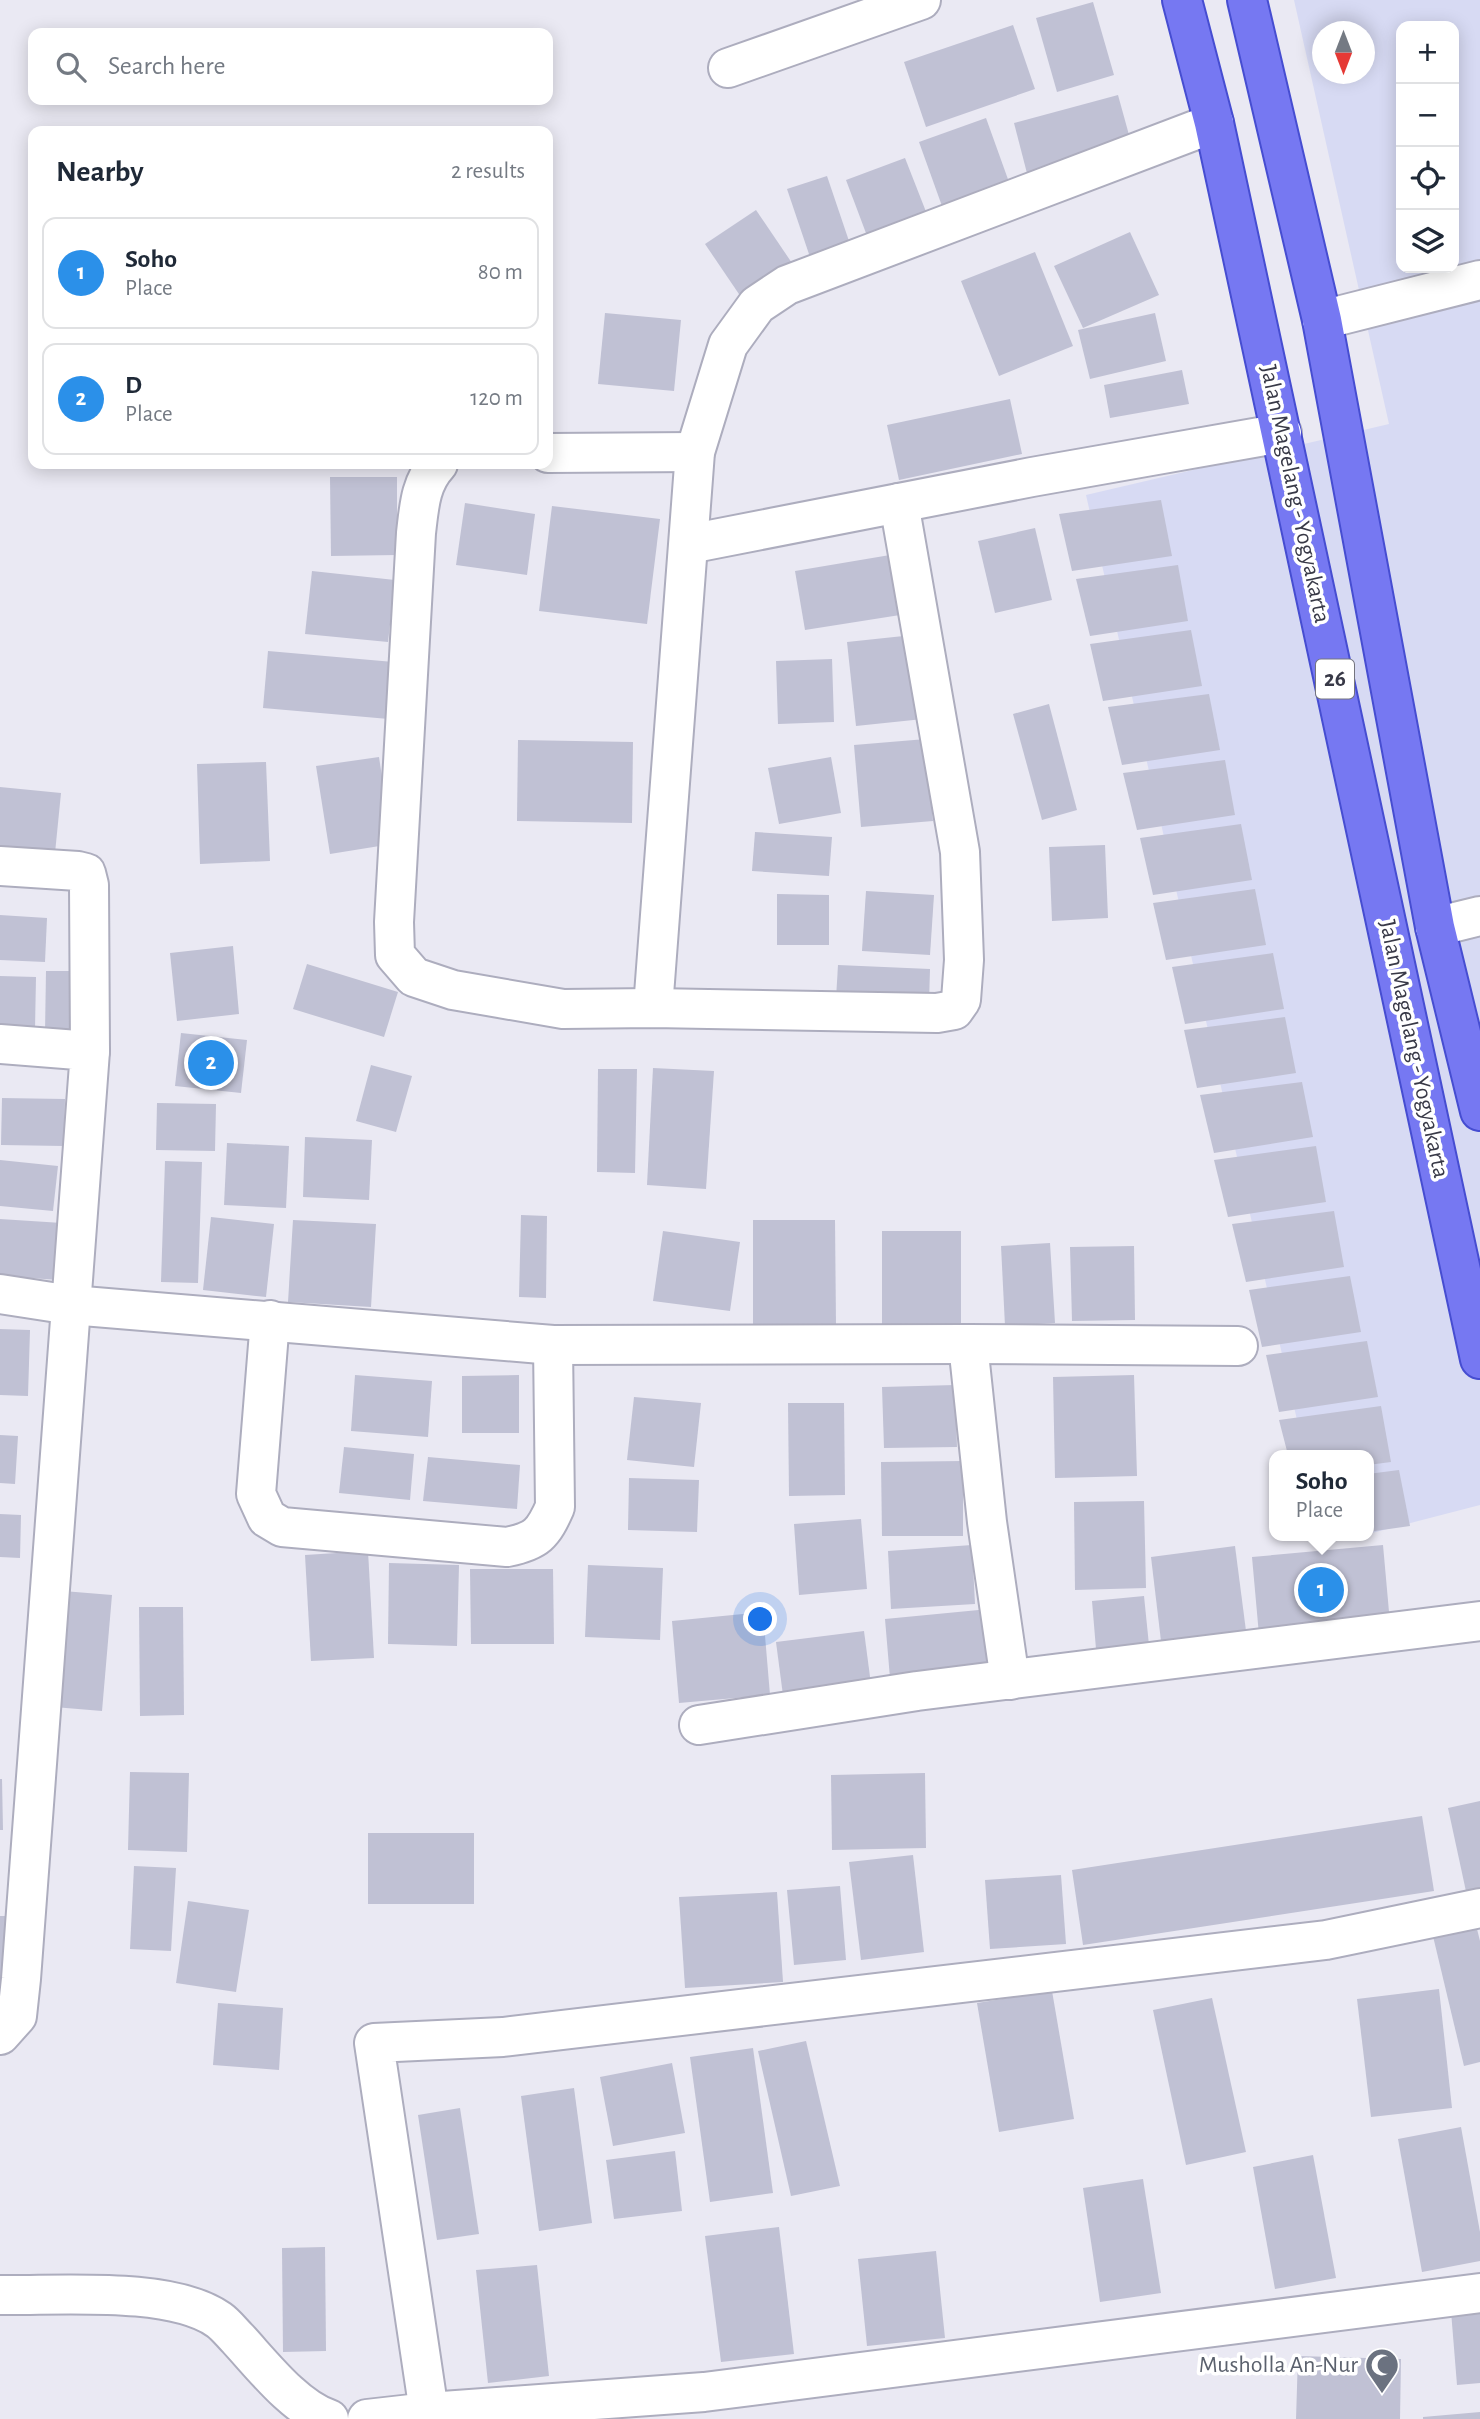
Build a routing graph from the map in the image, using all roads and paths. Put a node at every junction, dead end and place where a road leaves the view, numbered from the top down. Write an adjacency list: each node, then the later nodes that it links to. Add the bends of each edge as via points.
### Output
1 (921, 0): 4 (street)
2 (1182, 0): 5 (highway, Jalan Magelang - Yogyakarta / 26)
3 (1247, 0): 7 (highway, Jalan Magelang - Yogyakarta / 26)
4 (728, 68)
5 (1214, 123): 8 (highway, Jalan Magelang - Yogyakarta / 26); 9 (street, via 787,285 757,304 728,345)
6 (1480, 280): 7 (street)
7 (1322, 320): 16 (highway, Jalan Magelang - Yogyakarta / 26)
8 (1282, 433): 12 (street); 27 (highway, Jalan Magelang - Yogyakarta / 26)
9 (695, 452): 10 (street); 13 (street)
10 (553, 453)
11 (433, 469): 17 (street, via 425,483 416,533 395,955 414,976 453,990 563,1009)
12 (900, 503): 13 (street); 17 (street, via 960,852 961,1000 954,1010 937,1013)
13 (689, 544): 17 (street)
14 (0, 866): 19 (street, via 86,873)
15 (1480, 916): 16 (street)
16 (1435, 927): 20 (highway, Jalan Magelang - Yogyakarta / 26)
17 (653, 1008)
18 (0, 1044): 19 (street)
19 (90, 1051): 22 (street)
20 (1480, 1111)
21 (0, 1294): 22 (street)
22 (71, 1305): 23 (street); 32 (street, via 21,1979 17,2016)
23 (270, 1320): 25 (street); 25 (street, via 256,1494 267,1518 282,1527 308,1530 507,1547 529,1542 545,1529 555,1507)
24 (968, 1344): 25 (street); 26 (street); 29 (street)
25 (552, 1345)
26 (1238, 1346)
27 (1480, 1359)
28 (1480, 1621): 29 (street)
29 (1010, 1680): 30 (street)
30 (699, 1725)
31 (1480, 1908): 35 (street, via 1326,1940 503,2037 373,2043)
32 (0, 2035)
33 (1480, 2293): 35 (street, via 704,2392)
34 (0, 2295): 36 (street, via 145,2297 191,2305 221,2320 281,2385 315,2415)
35 (429, 2412): 37 (street)
36 (329, 2419)
37 (367, 2419)

